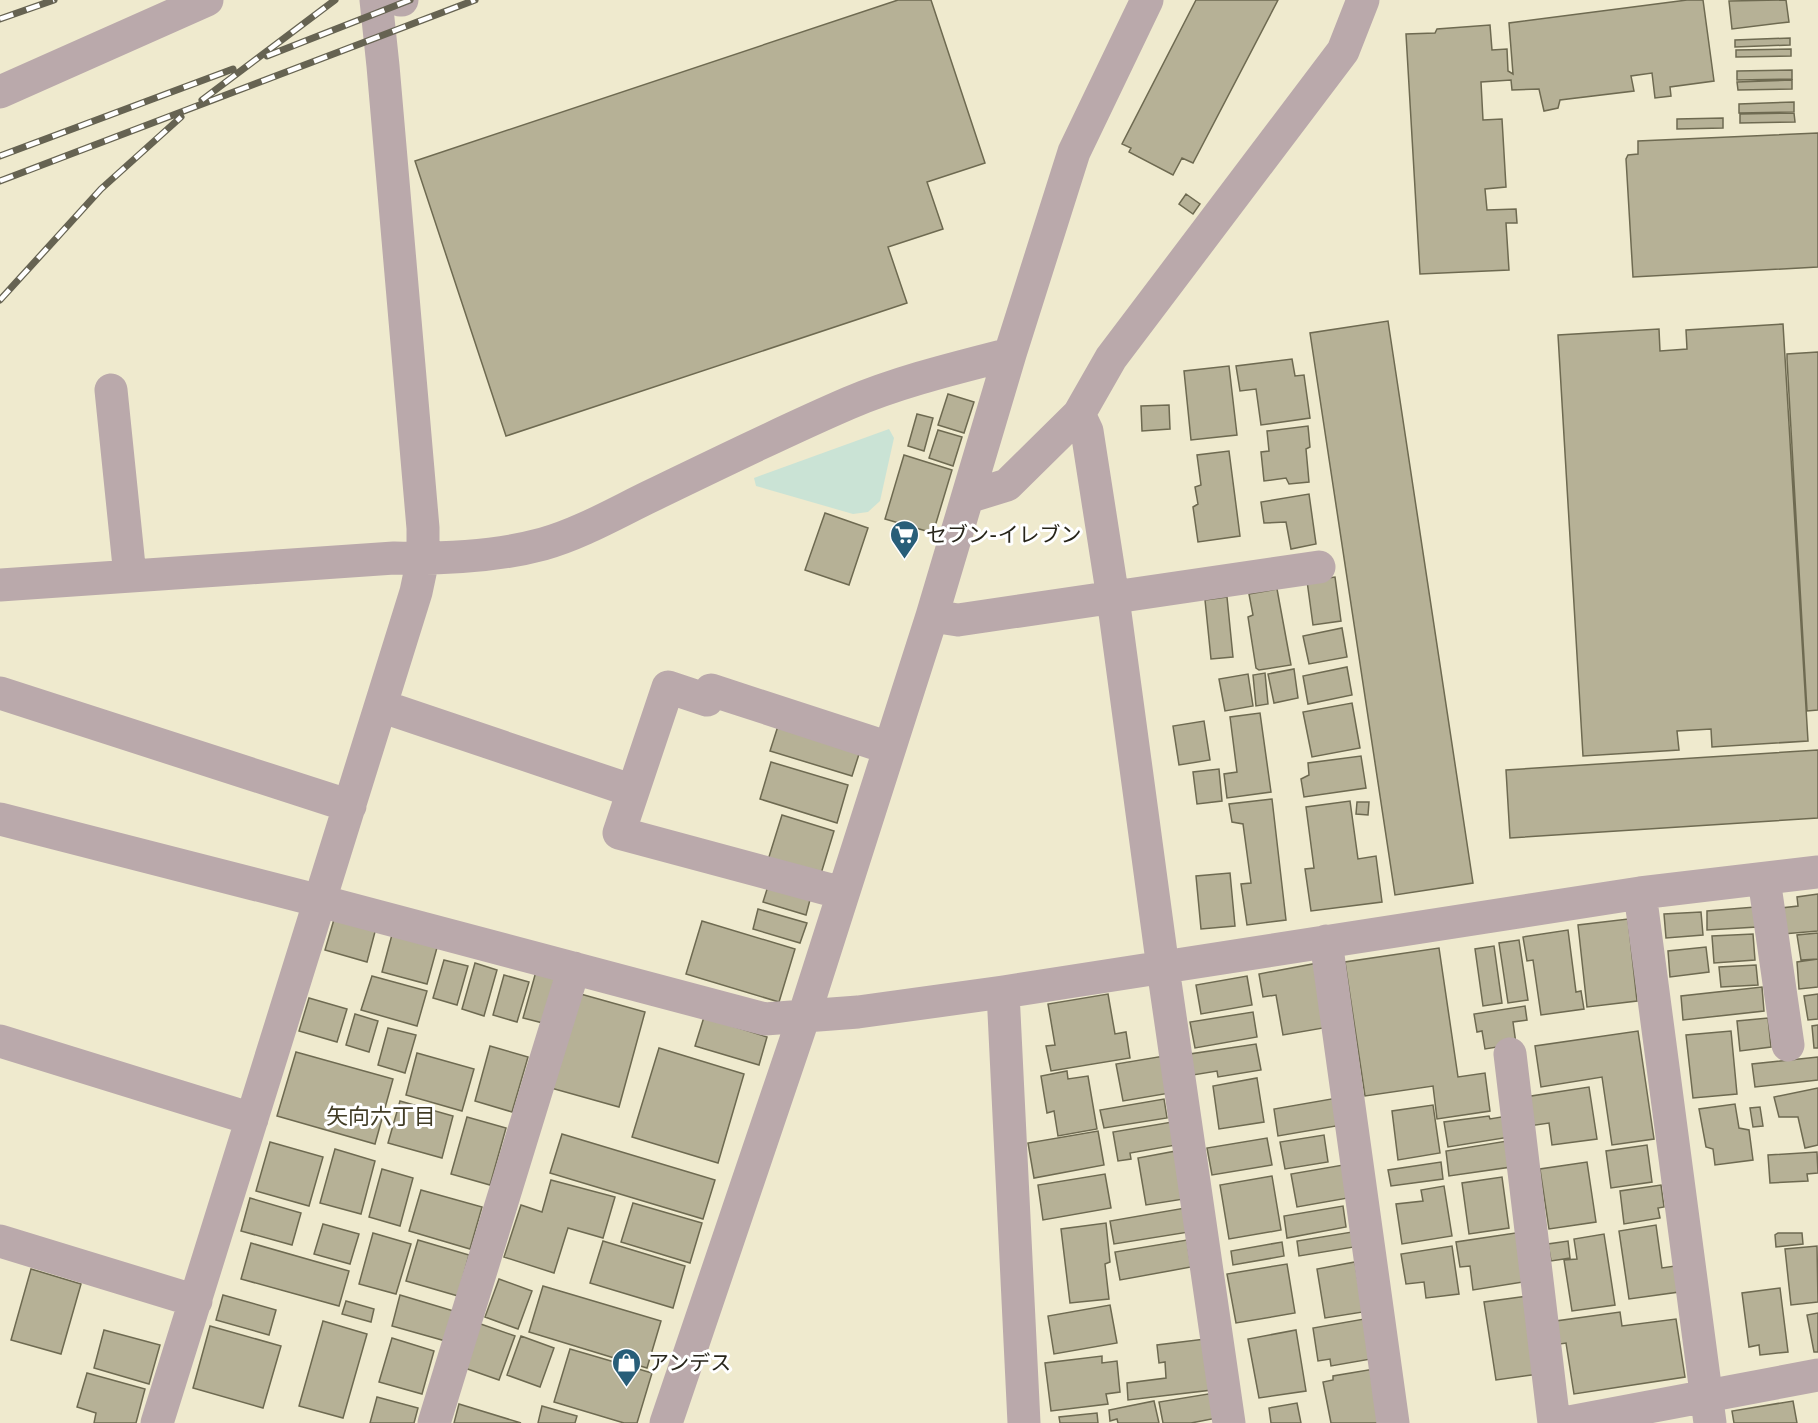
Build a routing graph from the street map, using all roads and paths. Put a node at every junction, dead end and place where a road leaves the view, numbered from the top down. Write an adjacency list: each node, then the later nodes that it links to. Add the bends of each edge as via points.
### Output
1 (207, 0): 5 (street)
2 (376, 0): 10 (street)
3 (1147, 0): 6 (street, via 1074,152)
4 (1363, 0): 8 (street, via 1342,51 1112,358)
5 (0, 92)
6 (1010, 354): 9 (street); 10 (street, via 851,402 543,544 501,553)
7 (111, 390): 12 (street)
8 (1079, 414): 9 (street, via 1006,485); 14 (street, via 1087,431)
9 (968, 497): 15 (street)
10 (423, 559): 12 (street); 17 (street)
11 (1319, 567): 14 (street)
12 (130, 576): 13 (street)
13 (0, 585)
14 (1113, 598): 15 (street, via 958,620); 29 (street)
15 (932, 616): 18 (street)
16 (0, 693): 20 (street)
17 (381, 706): 19 (street); 20 (street)
18 (889, 748): 19 (street, via 711,690 707,700 668,687); 24 (street)
19 (633, 791): 24 (street, via 619,833)
20 (350, 806): 26 (street)
21 (0, 819): 26 (street)
22 (1818, 873): 23 (street)
23 (1764, 879): 25 (street); 33 (street)
24 (842, 893): 31 (street)
25 (1640, 893): 27 (street); 39 (street)
26 (321, 901): 28 (street); 35 (street)
27 (1326, 941): 29 (street); 45 (street)
28 (574, 968): 31 (street, via 765,1019); 41 (street)
29 (1163, 968): 30 (street); 44 (street)
30 (1003, 992): 31 (street); 43 (street)
31 (804, 1016): 42 (street)
32 (0, 1041): 35 (street)
33 (1788, 1045)
34 (1510, 1054): 46 (street)
35 (252, 1119): 37 (street)
36 (0, 1241): 37 (street)
37 (196, 1301): 40 (street)
38 (1818, 1375): 39 (street)
39 (1708, 1410): 47 (street)
40 (157, 1423)
41 (434, 1423)
42 (666, 1423)
43 (1024, 1423)
44 (1229, 1423)
45 (1393, 1423)
46 (1554, 1423)
47 (1564, 1423)

